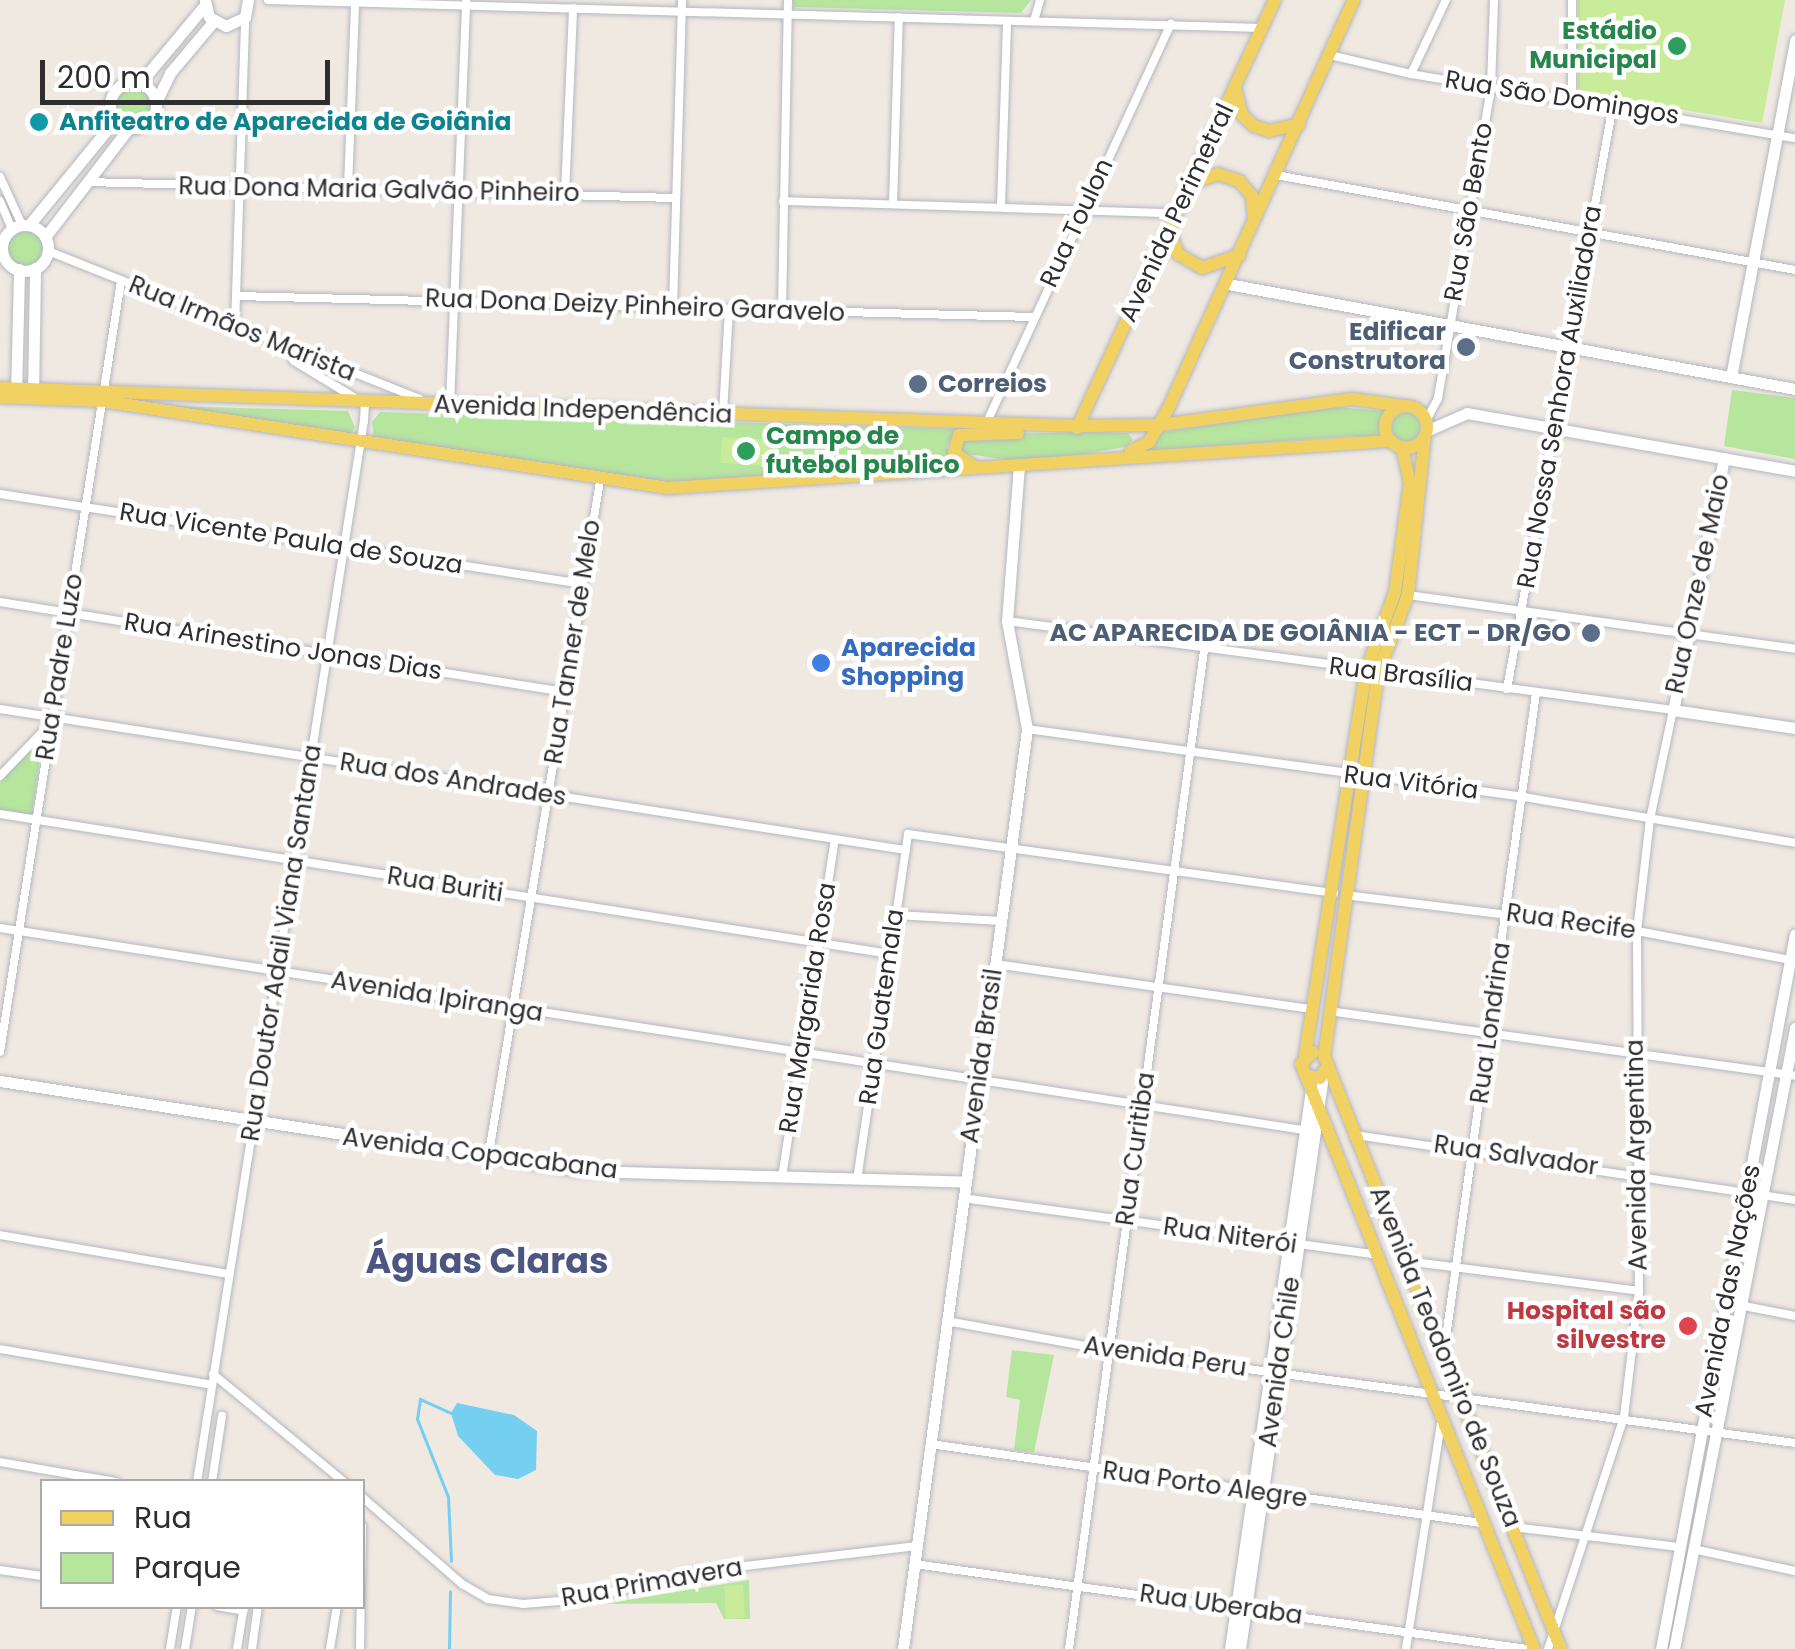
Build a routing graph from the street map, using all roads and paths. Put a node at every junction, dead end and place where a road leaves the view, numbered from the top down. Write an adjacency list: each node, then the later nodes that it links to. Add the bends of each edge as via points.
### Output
1 (269, 0): 11 (street); 14 (street)
2 (682, 0): 15 (street)
3 (788, 0): 16 (street)
4 (1040, 0): 19 (street)
5 (1275, 0): 22 (main road, Avenida Perimetral)
6 (1354, 0): 24 (main road)
7 (1446, 0): 25 (street)
8 (1494, 0): 28 (street, Rua São Bento)
9 (1572, 0): 29 (street)
10 (205, 2): 20 (street); 26 (street)
11 (355, 3): 12 (street); 42 (street)
12 (466, 3): 13 (street); 43 (street)
13 (574, 8): 15 (street); 44 (street)
14 (247, 9): 20 (street, via 232,26); 41 (street)
15 (680, 12): 16 (street); 45 (street)
16 (786, 14): 17 (street); 47 (street)
17 (899, 17): 18 (street); 48 (street)
18 (1006, 21): 19 (street); 49 (street)
19 (1034, 21): 21 (street)
20 (213, 22): 30 (street, via 170,73)
21 (1170, 24): 22 (street); 50 (street, Rua Toulon)
22 (1262, 28): 27 (main road, Avenida Perimetral)
23 (1795, 40): 35 (street)
24 (1330, 54): 25 (street, Rua São Domingos); 33 (main road)
25 (1411, 74): 28 (street, Rua São Domingos)
26 (140, 83): 30 (street); 32 (street, via 114,92)
27 (1235, 86): 33 (main road, via 1235,101 1254,126 1268,131); 40 (main road, Avenida Perimetral)
28 (1491, 87): 29 (street, Rua São Domingos); 52 (street, Rua São Bento)
29 (1572, 100): 31 (street, Rua São Domingos)
30 (156, 102): 34 (street, via 150,122)
31 (1613, 105): 35 (street, Rua São Domingos); 56 (street, Rua Nossa Senhora Auxiliadora)
32 (115, 120): 34 (street); 54 (street)
33 (1299, 124): 37 (main road)
34 (129, 128): 39 (street)
35 (1778, 132): 36 (street, Rua São Domingos); 61 (street)
36 (1795, 138)
37 (1276, 174): 52 (street); 53 (main road)
38 (0, 177): 54 (street)
39 (82, 182): 41 (street, Rua Dona Maria Galvão Pinheiro); 57 (street)
40 (1190, 185): 51 (main road, Avenida Perimetral); 53 (main road, via 1218,174 1239,181 1252,196)
41 (239, 187): 42 (street, Rua Dona Maria Galvão Pinheiro); 67 (street)
42 (348, 188): 43 (street, Rua Dona Maria Galvão Pinheiro)
43 (460, 190): 44 (street, Rua Dona Maria Galvão Pinheiro); 68 (street)
44 (565, 194): 45 (street, Rua Dona Maria Galvão Pinheiro)
45 (675, 198): 69 (street)
46 (0, 201): 54 (street)
47 (783, 201): 48 (street); 71 (street)
48 (892, 204): 49 (street)
49 (1002, 206): 50 (street)
50 (1084, 209): 51 (street); 72 (street, Rua Toulon)
51 (1176, 213): 55 (main road, Avenida Perimetral)
52 (1469, 215): 56 (street); 74 (street, Rua São Bento)
53 (1254, 222): 60 (main road)
54 (21, 226): 57 (street); 58 (street)
55 (1169, 228): 60 (main road, via 1178,254 1202,268); 90 (main road, Avenida Perimetral)
56 (1589, 234): 61 (street); 76 (street, Rua Nossa Senhora Auxiliadora)
57 (45, 236): 59 (street)
58 (2, 250): 63 (street)
59 (48, 251): 62 (street); 65 (street, Rua Irmãos Marista)
60 (1240, 254): 66 (main road)
61 (1753, 262): 64 (street); 77 (street)
62 (36, 268): 63 (street); 81 (street)
63 (18, 269): 80 (street)
64 (1795, 270)
65 (121, 281): 73 (street, Rua Irmãos Marista); 82 (street, Rua Padre Luzo)
66 (1228, 284): 74 (street); 89 (main road)
67 (237, 296): 68 (street, Rua Dona Deizy Pinheiro Garavelo); 73 (street)
68 (457, 301): 69 (street, Rua Dona Deizy Pinheiro Garavelo); 85 (street)
69 (673, 307): 70 (street, Rua Dona Deizy Pinheiro Garavelo)
70 (729, 309): 71 (street, Rua Dona Deizy Pinheiro Garavelo); 87 (street)
71 (782, 310): 72 (street, Rua Dona Deizy Pinheiro Garavelo)
72 (1034, 317): 88 (street, Rua Toulon)
73 (235, 326): 75 (street, Rua Irmãos Marista)
74 (1448, 326): 76 (street); 92 (street, Rua São Bento, via 1438,398)
75 (288, 346): 84 (street, via 294,362); 85 (street, Rua Irmãos Marista)
76 (1572, 348): 77 (street); 93 (street, Rua Nossa Senhora Auxiliadora)
77 (1731, 378): 79 (street)
78 (0, 388): 80 (main road, Avenida Independência)
79 (1795, 390)
80 (16, 393): 81 (main road, Avenida Independência); 83 (main road, Avenida Independência)
81 (33, 393): 82 (main road, Avenida Independência)
82 (103, 396): 84 (main road, Avenida Independência); 94 (main road, Avenida Independência); 104 (street, Rua Padre Luzo)
83 (0, 397)
84 (365, 404): 85 (main road, Avenida Independência); 94 (street, Rua Doutor Adail Viana Santana)
85 (443, 406): 87 (main road, Avenida Independência)
86 (1404, 406): 89 (main road, Avenida Independência, via 1352,398); 92 (main road); 95 (main road, via 1387,417)
87 (723, 413): 88 (main road, Avenida Independência)
88 (986, 424): 90 (main road, Avenida Independência)
89 (1160, 425): 91 (main road, Avenida Independência); 96 (main road, via 1144,446)
90 (1080, 426): 91 (main road, Avenida Independência); 100 (main road, via 1060,434 959,435 956,455)
91 (1132, 426): 96 (main road, via 1136,443)
92 (1426, 429): 93 (street, via 1467,414); 95 (main road); 107 (main road, Rua São Bento)
93 (1557, 432): 97 (street); 109 (street, Rua Nossa Senhora Auxiliadora)
94 (361, 442): 102 (main road, Avenida Independência); 105 (street, Rua Doutor Adail Viana Santana)
95 (1396, 444): 98 (main road, Avenida Independência); 107 (main road, Rua São Bento, via 1410,483)
96 (1127, 451): 98 (main road)
97 (1724, 458): 101 (street); 112 (street, Rua Onze de Maio)
98 (1060, 462): 99 (main road, Avenida Independência)
99 (1019, 464): 100 (main road, Avenida Independência); 111 (street, Avenida Brasil)
100 (982, 467): 102 (main road, Avenida Independência, via 686,488)
101 (1795, 471)
102 (600, 480): 106 (street, Rua Tanner de Melo)
103 (0, 494): 104 (street, Rua Vicente Paula de Souza)
104 (86, 506): 105 (street, Rua Vicente Paula de Souza); 110 (street, Rua Padre Luzo)
105 (344, 547): 106 (street, Rua Vicente Paula de Souza); 115 (street, Rua Doutor Adail Viana Santana)
106 (583, 584): 118 (street, Rua Tanner de Melo)
107 (1401, 594): 109 (street); 116 (main road, Rua São Bento)
108 (0, 602): 110 (street, Rua Arinestino Jonas Dias)
109 (1522, 609): 112 (street); 117 (street, Rua Nossa Senhora Auxiliadora)
110 (69, 612): 115 (street, Rua Arinestino Jonas Dias); 122 (street, Rua Padre Luzo)
111 (1006, 621): 114 (street, Rua Brasília); 123 (street, Avenida Brasil)
112 (1688, 633): 113 (street); 121 (street, Rua Onze de Maio)
113 (1795, 649)
114 (1204, 650): 116 (street, Rua Brasília); 125 (street, Rua Curitiba)
115 (328, 654): 118 (street, Rua Arinestino Jonas Dias); 126 (street, Rua Doutor Adail Viana Santana)
116 (1372, 672): 117 (street, Rua Brasília); 128 (main road, Avenida Chile)
117 (1507, 689): 119 (street, Rua Brasília)
118 (565, 692): 129 (street, Rua Tanner de Melo)
119 (1536, 693): 121 (street, Rua Brasília); 130 (street, Rua Londrina)
120 (0, 709): 122 (street, Rua dos Andrades)
121 (1673, 710): 124 (street, Rua Brasília); 132 (street, Avenida Argentina)
122 (52, 719): 126 (street, Rua dos Andrades); 127 (street); 133 (street, Rua Padre Luzo)
123 (1027, 728): 125 (street, Rua Vitória); 137 (street, Avenida Brasil)
124 (1795, 728)
125 (1190, 751): 128 (street, Rua Vitória); 140 (street, Rua Curitiba)
126 (311, 758): 129 (street, Rua dos Andrades); 139 (street, Rua Doutor Adail Viana Santana)
127 (0, 776)
128 (1357, 776): 130 (street, Rua Vitória); 141 (main road, Avenida Chile)
129 (548, 794): 135 (street, Rua dos Andrades); 142 (street, Rua Tanner de Melo)
130 (1524, 797): 132 (street, Rua Vitória); 143 (street, Rua Londrina)
131 (0, 814): 133 (street, Rua Buriti)
132 (1650, 818): 136 (street, Rua Vitória); 148 (street, Avenida Argentina)
133 (36, 820): 139 (street, Rua Buriti); 147 (street, Rua Padre Luzo)
134 (908, 834): 137 (street, Rua Recife); 138 (street, Rua Guatemala)
135 (835, 840): 138 (street, Rua dos Andrades); 150 (street, Rua Margarida Rosa)
136 (1795, 843)
137 (1011, 846): 140 (street, Rua Recife); 145 (street, Avenida Brasil)
138 (906, 850): 144 (street, Rua Guatemala)
139 (295, 860): 142 (street, Rua Buriti); 154 (street, Rua Doutor Adail Viana Santana)
140 (1174, 868): 141 (street, Rua Recife); 155 (street, Rua Curitiba)
141 (1340, 894): 143 (street, Rua Recife); 157 (main road, Avenida Chile)
142 (531, 899): 150 (street, Rua Buriti); 156 (street, Rua Tanner de Melo)
143 (1506, 912): 148 (street, Rua Recife); 159 (street, Rua Londrina)
144 (896, 915): 145 (street); 151 (street, Rua Guatemala)
145 (1001, 921): 153 (street, Avenida Brasil)
146 (0, 928): 147 (street, Avenida Ipiranga)
147 (19, 931): 154 (street, Avenida Ipiranga); 160 (street, Rua Padre Luzo)
148 (1637, 931): 152 (street, Rua Recife); 161 (street, Avenida Argentina)
149 (1795, 934): 152 (street, Avenida das Nações)
150 (816, 945): 151 (street, Rua Buriti); 163 (street, Rua Margarida Rosa)
151 (890, 954): 164 (street, Rua Guatemala)
152 (1792, 960): 166 (street, Avenida das Nações)
153 (995, 964): 155 (street); 168 (street, Avenida Brasil)
154 (277, 972): 156 (street, Avenida Ipiranga); 173 (street, Rua Doutor Adail Viana Santana)
155 (1158, 987): 157 (street); 171 (street, Rua Curitiba)
156 (513, 1009): 163 (street, Avenida Ipiranga); 177 (street, Rua Tanner de Melo)
157 (1322, 1010): 159 (street); 162 (main road, Avenida Chile); 165 (main road, Avenida Chile)
158 (1795, 1028): 167 (street, Avenida das Nações)
159 (1488, 1031): 161 (street); 176 (street, Rua Londrina)
160 (0, 1052)
161 (1635, 1052): 166 (street); 178 (street, Avenida Argentina)
162 (1305, 1055): 165 (main road); 170 (main road, Avenida Chile, via 1301,1068)
163 (798, 1056): 164 (street, Avenida Ipiranga); 179 (street, Rua Margarida Rosa)
164 (874, 1064): 168 (street); 180 (street, Rua Guatemala)
165 (1325, 1066): 170 (main road); 172 (street, Avenida Chile); 175 (main road, Avenida Teodomiro de Souza)
166 (1770, 1073): 167 (street); 182 (street, Avenida das Nações)
167 (1791, 1076): 183 (street, Avenida das Nações)
168 (980, 1080): 171 (street); 181 (street, Avenida Brasil)
169 (0, 1081): 173 (street, Avenida Copacabana)
170 (1308, 1083): 172 (main road, Avenida Teodomiro de Souza); 174 (street, Avenida Chile)
171 (1143, 1106): 174 (street); 186 (street, Rua Curitiba)
172 (1318, 1108): 174 (street, Avenida Chile); 189 (main road, Avenida Teodomiro de Souza)
173 (253, 1123): 177 (street, Avenida Copacabana); 192 (street, Rua Doutor Adail Viana Santana)
174 (1307, 1131): 188 (street, Avenida Chile)
175 (1356, 1135): 176 (street, Rua Salvador); 190 (main road, Avenida Teodomiro de Souza)
176 (1474, 1149): 178 (street, Rua Salvador); 191 (street, Rua Londrina)
177 (488, 1159): 179 (street, Avenida Copacabana, via 582,1171)
178 (1636, 1174): 182 (street, Rua Salvador); 193 (street, Avenida Argentina)
179 (782, 1177): 180 (street, Avenida Copacabana)
180 (856, 1180): 181 (street, Avenida Copacabana)
181 (965, 1182): 184 (street, Avenida Brasil)
182 (1747, 1190): 183 (street, Rua Salvador); 208 (street, Avenida das Nações)
183 (1762, 1193): 185 (street, Rua Salvador); 194 (street, Avenida das Nações)
184 (963, 1198): 186 (street, Rua Niterói); 196 (street, Avenida Brasil)
185 (1795, 1200)
186 (1127, 1220): 188 (street, Rua Niterói); 198 (street, Rua Curitiba)
187 (0, 1235): 192 (street)
188 (1291, 1246): 189 (street, Rua Niterói); 200 (street, Avenida Chile)
189 (1379, 1255): 203 (main road, Avenida Teodomiro de Souza)
190 (1406, 1260): 191 (street); 199 (main road, Avenida Teodomiro de Souza)
191 (1457, 1268): 193 (street); 199 (street, Rua Londrina)
192 (229, 1274): 201 (street, Rua Doutor Adail Viana Santana)
193 (1639, 1291): 207 (street, Avenida Argentina)
194 (1739, 1305): 195 (street); 209 (street, Avenida das Nações)
195 (1795, 1316)
196 (946, 1321): 198 (street, Avenida Peru); 211 (street, Avenida Brasil)
197 (0, 1348): 202 (street)
198 (1107, 1350): 200 (street, Avenida Peru); 213 (street, Rua Curitiba)
199 (1444, 1354): 204 (main road, Avenida Teodomiro de Souza)
200 (1273, 1372): 203 (street, Avenida Peru); 218 (street, Avenida Chile)
201 (214, 1374): 202 (street, Rua Doutor Adail Viana Santana); 217 (street)
202 (212, 1385): 215 (street, Rua Doutor Adail Viana Santana)
203 (1436, 1394): 204 (street, Avenida Peru); 205 (main road, Avenida Teodomiro de Souza)
204 (1462, 1397): 207 (street, Avenida Peru); 222 (main road, Avenida Teodomiro de Souza)
205 (1443, 1413): 220 (street); 221 (main road, Avenida Teodomiro de Souza)
206 (222, 1416): 216 (street)
207 (1624, 1417): 208 (street, Avenida Peru); 223 (street, Avenida Argentina)
208 (1702, 1429): 209 (street, Avenida Peru); 225 (street, Avenida das Nações)
209 (1716, 1432): 210 (street, Avenida Peru); 226 (street, Avenida das Nações)
210 (1795, 1443)
211 (930, 1444): 213 (street, Rua Porto Alegre); 224 (street, Avenida Brasil)
212 (0, 1462): 214 (street)
213 (1092, 1469): 218 (street, Rua Porto Alegre); 231 (street, Rua Curitiba)
214 (99, 1479)
215 (197, 1479)
216 (212, 1479)
217 (340, 1479)
218 (1257, 1491): 220 (street, Rua Porto Alegre); 232 (street, Avenida Chile)
219 (365, 1500): 224 (street, Rua Primavera, via 462,1584 488,1599 523,1604 584,1599 692,1572)
220 (1425, 1518): 221 (street, Rua Porto Alegre); 240 (street)
221 (1481, 1524): 252 (main road, Avenida Teodomiro de Souza)
222 (1513, 1527): 223 (street); 239 (main road, Avenida Teodomiro de Souza)
223 (1585, 1533): 225 (street); 239 (street, Avenida Argentina)
224 (917, 1546): 227 (street, Avenida Brasil)
225 (1679, 1547): 254 (street, Avenida das Nações)
226 (1693, 1549): 229 (street); 255 (street, Avenida das Nações)
227 (914, 1564): 231 (street, Rua Uberaba); 247 (street, Avenida Brasil)
228 (0, 1570): 230 (street)
229 (1795, 1571)
230 (40, 1576)
231 (1077, 1587): 232 (street, Rua Uberaba); 248 (street, Rua Curitiba)
232 (1241, 1607): 240 (street, Rua Uberaba); 249 (street, Avenida Chile); 250 (street, Avenida Chile)
233 (176, 1609): 243 (street)
234 (192, 1609): 244 (street)
235 (244, 1609): 241 (street)
236 (258, 1609): 242 (street)
237 (336, 1609): 245 (street)
238 (361, 1609): 246 (street)
239 (1555, 1630): 252 (street, Avenida Argentina); 253 (main road, Avenida Teodomiro de Souza)
240 (1409, 1631): 251 (street); 252 (street, Rua Uberaba)
241 (238, 1647): 242 (street)
242 (252, 1648)
243 (170, 1649)
244 (185, 1649)
245 (330, 1649)
246 (360, 1649)
247 (904, 1649)
248 (1069, 1649)
249 (1230, 1649)
250 (1240, 1649)
251 (1406, 1649)
252 (1540, 1649): 253 (street, Rua Uberaba)
253 (1562, 1649)
254 (1660, 1649)
255 (1674, 1649)

